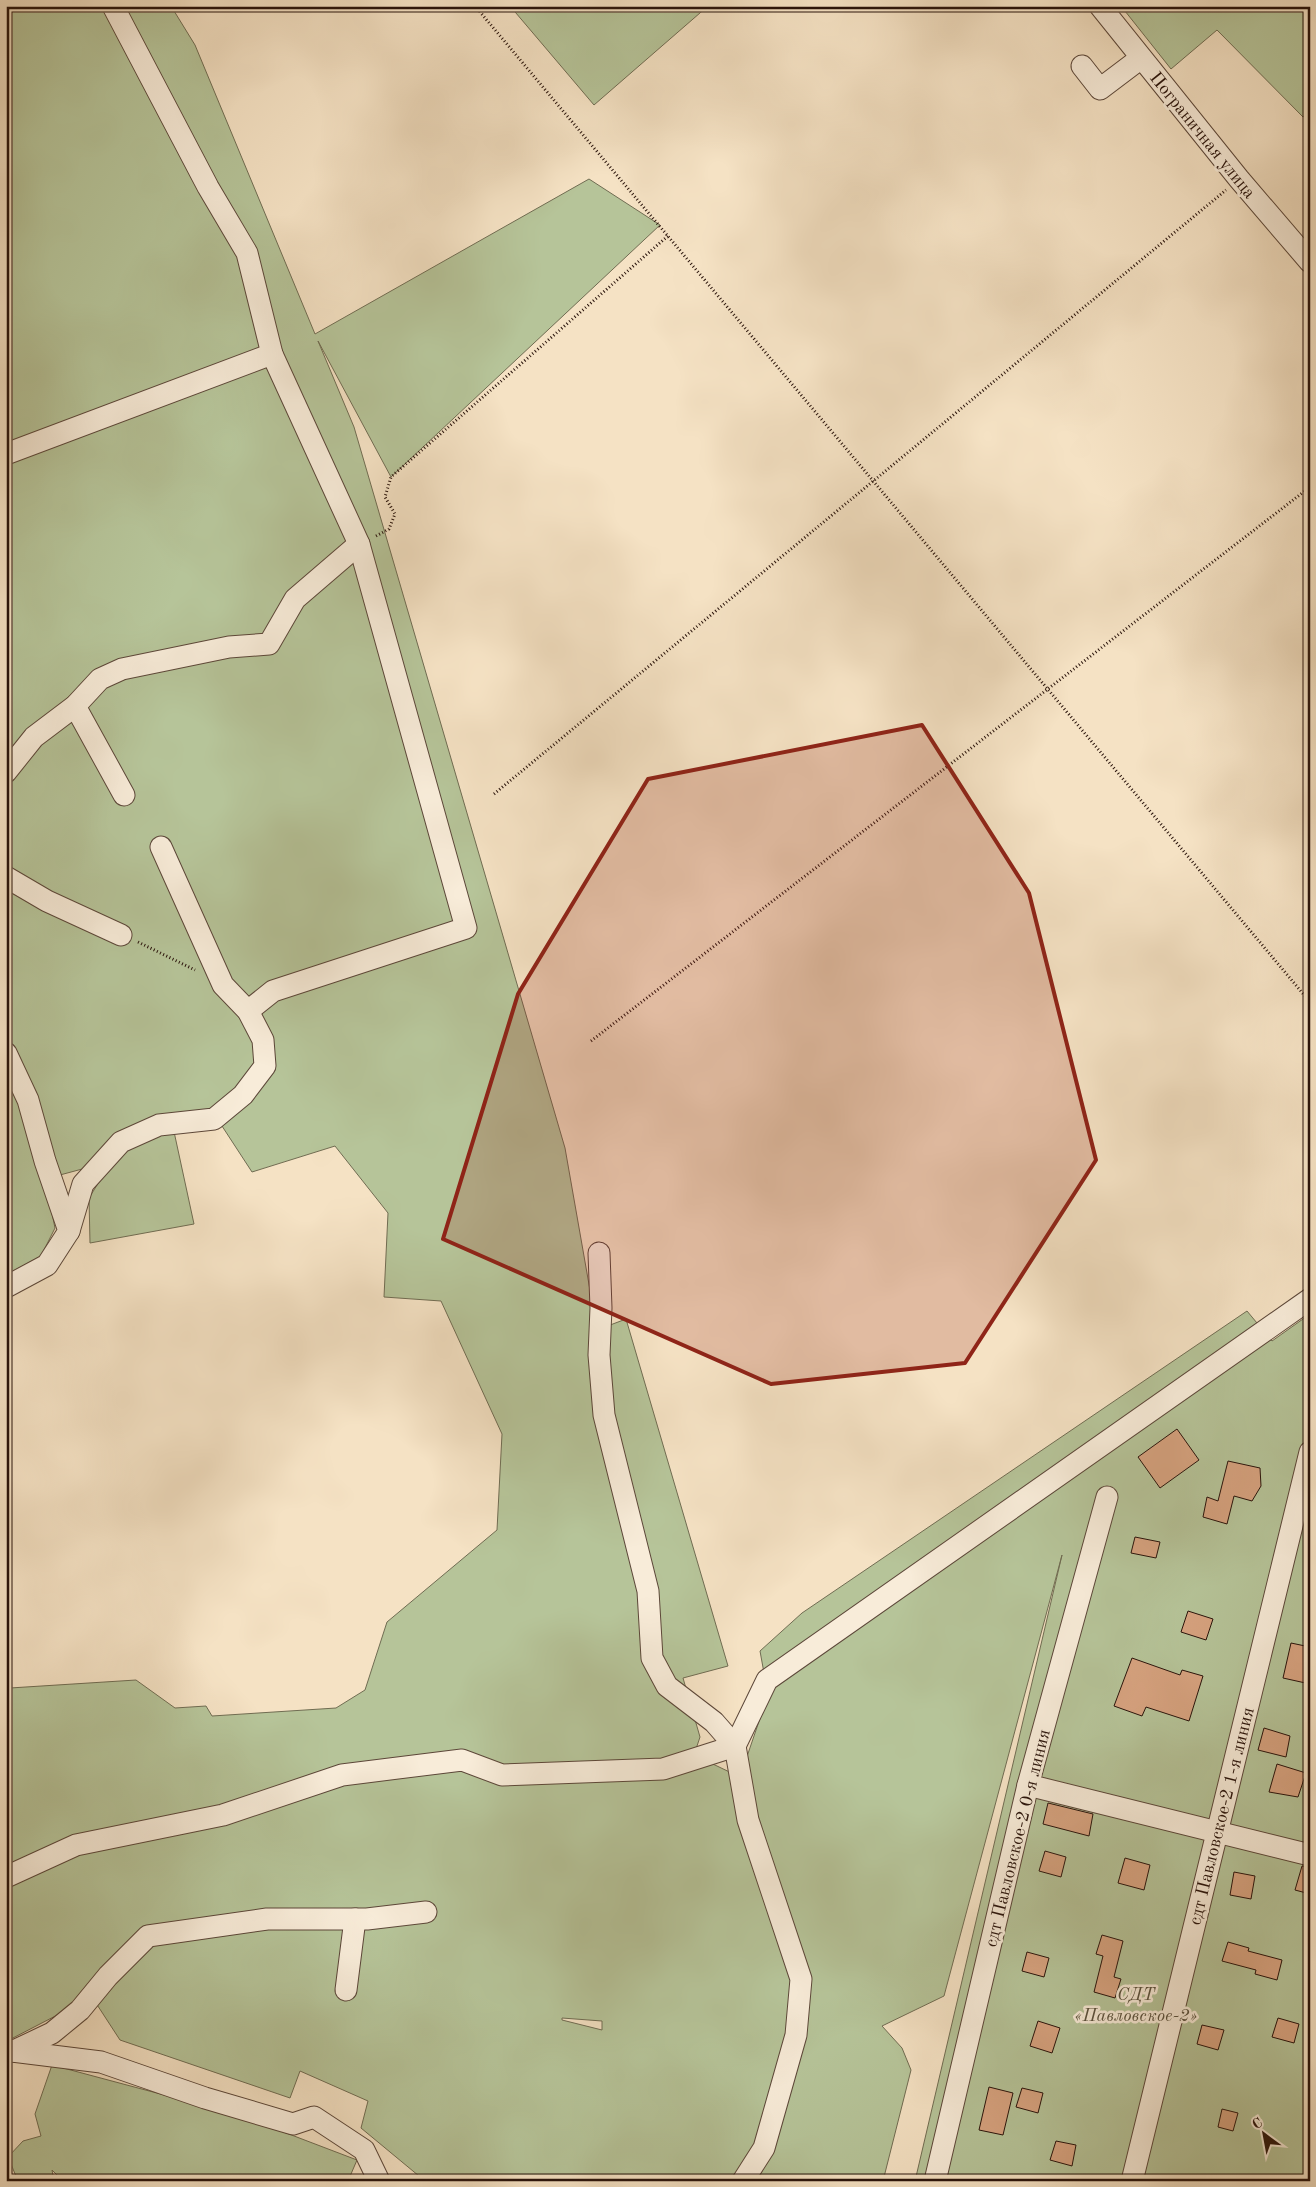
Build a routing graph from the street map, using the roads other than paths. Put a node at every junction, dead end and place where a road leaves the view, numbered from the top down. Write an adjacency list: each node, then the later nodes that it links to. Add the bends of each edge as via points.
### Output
1 (113, 6): 6 (street, via 208,187 247,253)
2 (1100, 6): 3 (street, Пограничная улица)
3 (1141, 58): 4 (street, via 1100,89); 5 (street, Пограничная улица)
4 (1082, 66)
5 (1310, 262)
6 (272, 354): 7 (street); 8 (street)
7 (6, 454)
8 (359, 544): 9 (street, via 295,599 270,644 229,647 122,669 100,679); 15 (street, via 466,928 273,991)
9 (75, 706): 10 (street, via 34,737); 11 (street)
10 (6, 772)
11 (124, 795)
12 (161, 847): 15 (street, via 223,985)
13 (6, 877): 14 (street)
14 (121, 935)
15 (248, 1011): 17 (street, via 263,1040 265,1066 243,1095 214,1119 158,1125 121,1142 83,1184)
16 (6, 1053): 17 (street, via 28,1100)
17 (69, 1232): 19 (street, via 48,1265)
18 (599, 1253): 23 (street, via 599,1355 604,1415 648,1591 652,1658 666,1686 714,1722)
19 (6, 1287)
20 (1310, 1299): 23 (street, via 767,1680)
21 (1310, 1452): 25 (street, сдт Павловское-2 1-я линия)
22 (1107, 1497): 24 (street, сдт Павловское-2 0-я линия)
23 (735, 1746): 27 (street, via 664,1769 502,1776 462,1760 342,1775 222,1815 76,1845); 33 (street, via 748,1820 800,1979 796,2035 764,2148)
24 (1028, 1785): 25 (street); 34 (street, сдт Павловское-2 0-я линия)
25 (1217, 1832): 26 (street); 35 (street, сдт Павловское-2 1-я линия)
26 (1310, 1855)
27 (6, 1876)
28 (426, 1912): 29 (street)
29 (355, 1919): 30 (street); 31 (street, via 267,1919 148,1936 80,2010 52,2032)
30 (346, 1990)
31 (10, 2051): 32 (street, via 101,2062 293,2124 314,2117 364,2150)
32 (379, 2181)
33 (743, 2181)
34 (935, 2181)
35 (1132, 2181)

